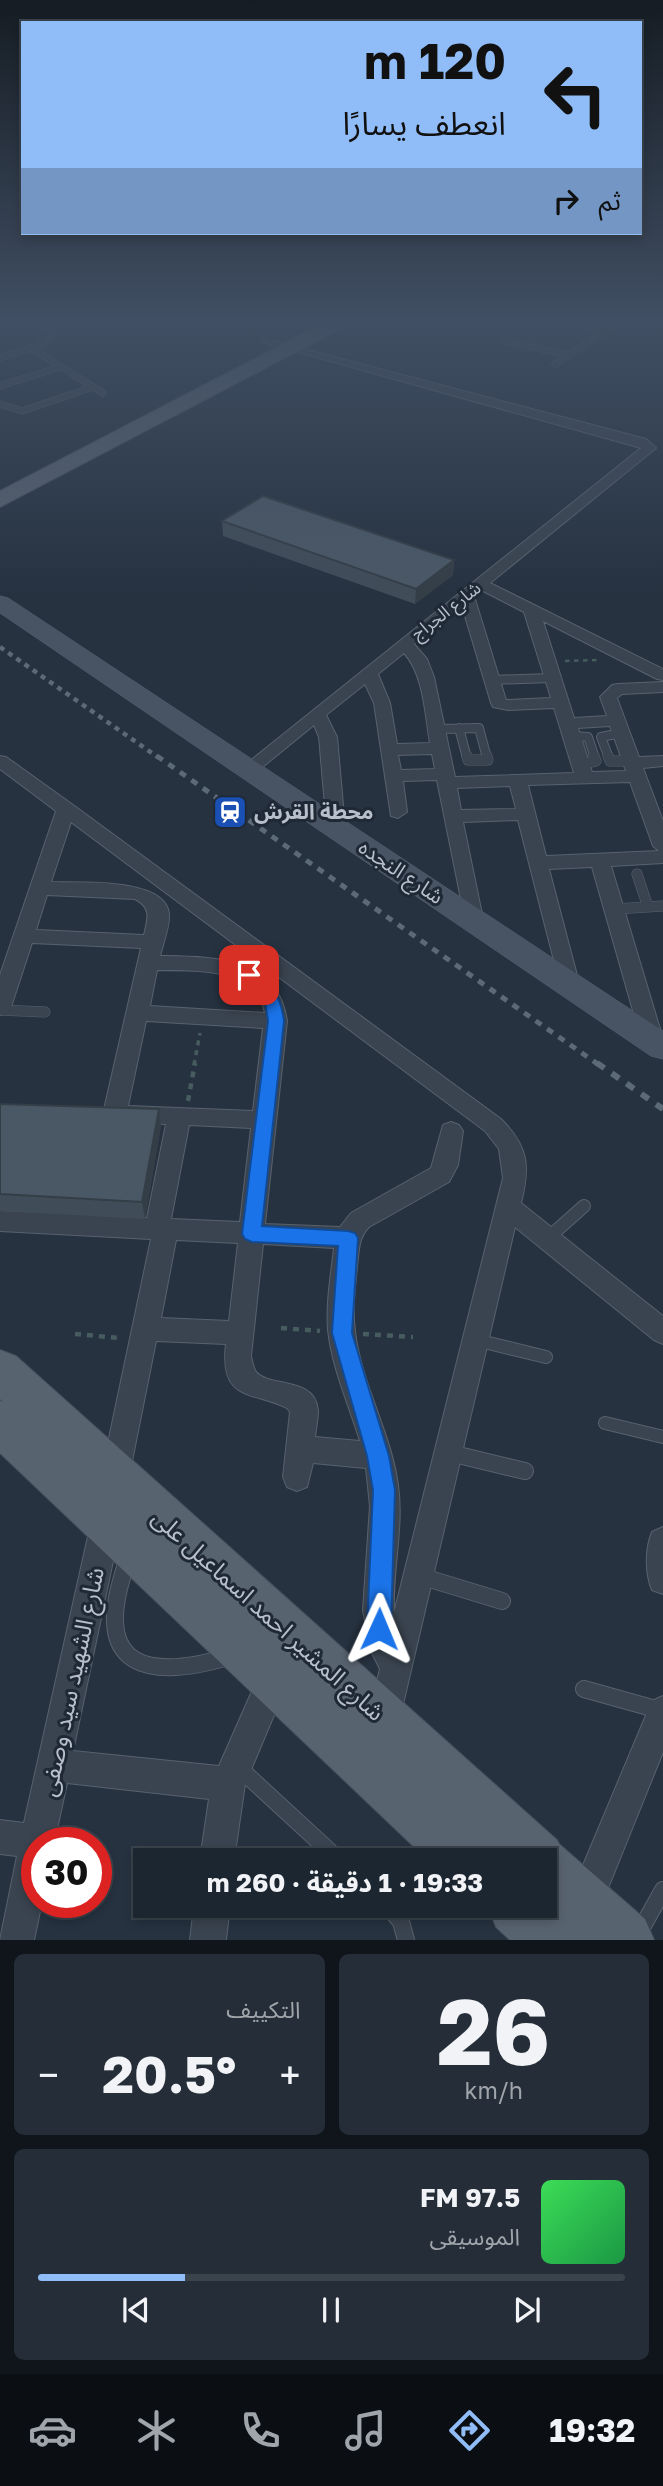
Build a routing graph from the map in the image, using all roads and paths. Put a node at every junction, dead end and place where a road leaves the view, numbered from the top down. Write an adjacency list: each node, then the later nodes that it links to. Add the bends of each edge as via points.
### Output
1 (135, 413): 4 (main road)
2 (156, 413): 5 (main road)
3 (506, 413): 6 (street, شارع الجراج, via 643,453)
4 (0, 477)
5 (0, 500)
6 (481, 584): 7 (street, شارع الجراج); 9 (street)
7 (466, 595): 10 (street, شارع الجراج); 16 (street)
8 (0, 603): 30 (street, شارع النجده)
9 (531, 609): 11 (street); 12 (street)
10 (405, 644): 13 (street, شارع الجراج); 23 (street, via 423,668)
11 (633, 660): 12 (path); 14 (street)
12 (548, 669): 15 (lane); 19 (street)
13 (369, 673): 20 (street, شارع الجراج); 26 (street, via 380,695)
14 (663, 675)
15 (520, 679): 16 (lane); 18 (lane)
16 (491, 680): 19 (street, via 502,705)
17 (663, 687): 21 (street, via 609,693)
18 (524, 692)
19 (560, 703): 24 (street)
20 (317, 714): 30 (street, شارع الجراج); 39 (street, via 328,737)
21 (619, 727): 24 (street); 29 (street)
22 (459, 728): 23 (lane)
23 (437, 729): 25 (street)
24 (568, 730): 31 (street)
25 (441, 748): 26 (street); 33 (street)
26 (389, 750): 32 (street)
27 (0, 761): 35 (street)
28 (663, 761): 29 (street)
29 (633, 767): 31 (street); 40 (street)
30 (249, 769): 39 (street, شارع النجده)
31 (582, 771): 34 (street)
32 (393, 776): 33 (street); 36 (street)
33 (447, 779): 34 (street); 38 (street)
34 (518, 781): 37 (street)
35 (66, 809): 45 (street); 66 (street, via 493,1125 514,1155 515,1178)
36 (398, 812)
37 (526, 814): 38 (street); 43 (street)
38 (455, 816): 49 (street)
39 (336, 828): 49 (street, شارع النجده)
40 (663, 846)
41 (663, 857): 42 (street)
42 (600, 860): 43 (street); 48 (street)
43 (539, 863): 53 (street)
44 (637, 874): 47 (lane)
45 (40, 888): 50 (street); 51 (street, via 127,891 146,896 159,914)
46 (663, 906): 47 (lane)
47 (648, 907): 48 (lane)
48 (615, 909): 59 (street)
49 (473, 919): 53 (street, شارع النجده)
50 (24, 936): 51 (street); 52 (street)
51 (150, 953): 56 (street); 58 (street, via 237,970 267,990)
52 (4, 982): 54 (street)
53 (568, 983): 59 (street, شارع النجده)
54 (0, 1009): 55 (lane)
55 (44, 1012)
56 (137, 1013): 57 (street); 61 (street)
57 (202, 1017): 58 (street); 62 (path)
58 (276, 1021): 63 (street)
59 (658, 1043)
60 (89, 1112): 61 (street)
61 (115, 1114): 62 (street)
62 (182, 1116): 63 (street); 68 (street, شارع الشهيد سيد وصفى)
63 (265, 1120): 69 (street)
64 (450, 1131): 70 (street, via 446,1165 440,1175 360,1220)
65 (584, 1206): 71 (lane)
66 (508, 1207): 71 (street); 76 (street)
67 (0, 1220): 68 (street)
68 (161, 1229): 69 (street); 74 (street, شارع الشهيد سيد وصفى)
69 (252, 1234): 70 (street); 75 (street)
70 (348, 1238): 84 (street, via 342,1333)
71 (547, 1238): 72 (street)
72 (663, 1332)
73 (75, 1334): 74 (path)
74 (144, 1334): 75 (street); 87 (street, شارع الشهيد سيد وصفى)
75 (240, 1334): 82 (street, via 238,1365 246,1380 301,1402 305,1413)
76 (476, 1340): 77 (lane); 83 (street)
77 (546, 1357)
78 (0, 1370): 87 (main road, شارع المشير احمد اسماعيل على)
79 (0, 1422): 87 (main road, شارع المشير احمد اسماعيل على)
80 (605, 1423): 81 (lane)
81 (663, 1437)
82 (300, 1449): 84 (street); 86 (street)
83 (449, 1452): 85 (lane); 89 (street)
84 (378, 1456): 94 (street, via 385,1507 379,1629 384,1649)
85 (526, 1471)
86 (297, 1477)
87 (118, 1514): 92 (street, شارع الشهيد سيد وصفى); 93 (main road, شارع المشير احمد اسماعيل على); 97 (main road, شارع المشير احمد اسماعيل على)
88 (663, 1542): 90 (street)
89 (418, 1576): 91 (lane); 94 (street)
90 (663, 1579)
91 (502, 1601)
92 (100, 1623): 93 (lane, via 133,1661 153,1667); 98 (street, شارع الشهيد سيد وصفى)
93 (260, 1664): 97 (main road, شارع المشير احمد اسماعيل على); 99 (street)
94 (396, 1667): 97 (street)
95 (584, 1689): 96 (lane)
96 (663, 1711): 109 (street)
97 (371, 1739): 105 (main road, شارع المشير احمد اسماعيل على); 106 (main road, شارع المشير احمد اسماعيل على)
98 (54, 1765): 99 (street); 100 (street, شارع الشهيد سيد وصفى)
99 (232, 1774): 103 (street); 104 (lane)
100 (40, 1827)
101 (0, 1837): 102 (street)
102 (21, 1840)
103 (219, 1848)
104 (324, 1848)
105 (459, 1848)
106 (521, 1848)
107 (663, 1890): 116 (lane)
108 (557, 1911): 109 (main road)
109 (577, 1913)
110 (21, 1917): 113 (street, شارع الشهيد سيد وصفى)
111 (211, 1918): 114 (street)
112 (398, 1918): 115 (lane)
113 (16, 1940)
114 (208, 1940)
115 (406, 1940)
116 (635, 1940)

